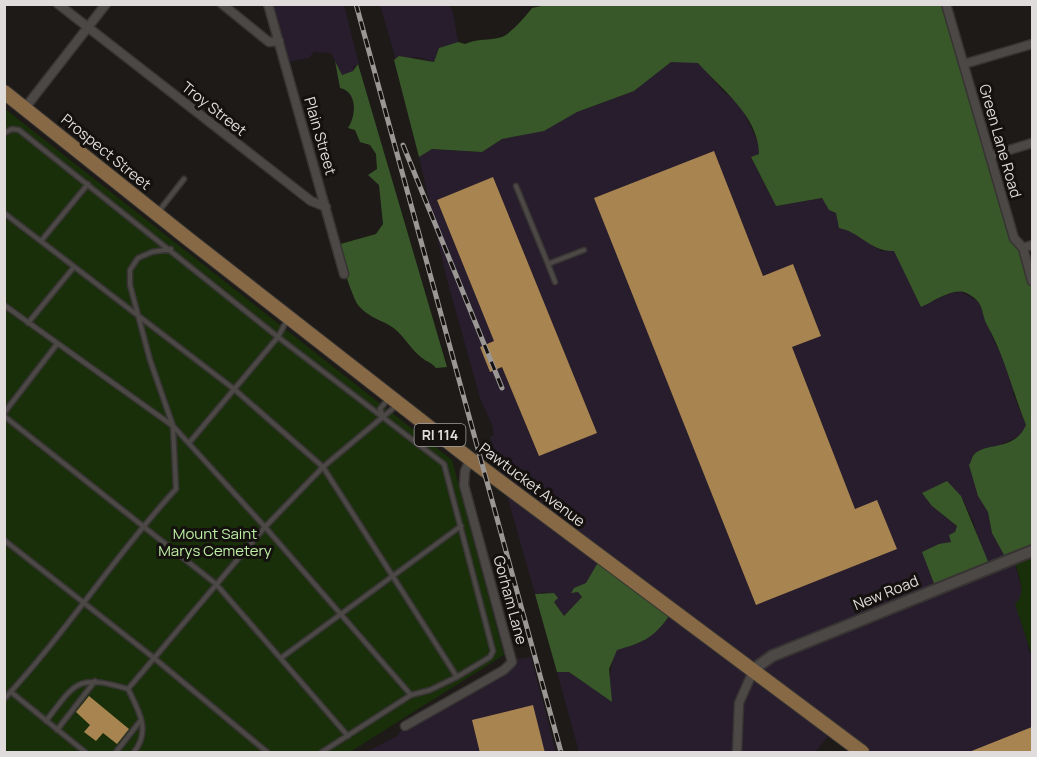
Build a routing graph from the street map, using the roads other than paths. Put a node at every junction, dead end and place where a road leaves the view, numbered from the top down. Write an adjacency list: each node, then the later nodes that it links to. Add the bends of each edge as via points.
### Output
1 (58, 4): 6 (street, Troy Street)
2 (106, 4): 6 (street)
3 (222, 4): 7 (street, via 270,42)
4 (268, 4): 7 (street, Plain Street)
5 (946, 4): 9 (street, Green Lane Road)
6 (88, 27): 11 (street); 18 (street, Troy Street, via 311,201)
7 (279, 41): 18 (street, Plain Street)
8 (1032, 44): 9 (street)
9 (964, 64): 14 (street, Green Lane Road)
10 (4, 92): 11 (main road, Prospect Street / RI 114)
11 (25, 108): 20 (main road, Prospect Street / RI 114)
12 (4, 133): 16 (lane, via 19,130)
13 (1032, 143): 14 (street)
14 (990, 156): 24 (street, Green Lane Road, via 1014,238)
15 (184, 179): 20 (lane)
16 (88, 184): 22 (lane); 25 (lane)
17 (516, 186): 27 (lane)
18 (326, 207): 29 (street, Plain Street)
19 (4, 213): 22 (lane)
20 (157, 214): 21 (main road, Prospect Street / RI 114)
21 (187, 238): 34 (main road, Pawtucket Avenue / RI 114)
22 (40, 241): 28 (lane)
23 (1032, 245): 24 (street)
24 (1023, 248): 30 (street, Green Lane Road)
25 (171, 249): 33 (lane, via 143,255 134,263 130,285); 36 (lane)
26 (584, 250): 27 (lane)
27 (548, 264): 31 (lane)
28 (74, 267): 33 (lane); 35 (lane)
29 (344, 274)
30 (1032, 281)
31 (555, 282)
32 (4, 304): 35 (lane)
33 (137, 315): 38 (lane); 42 (lane)
34 (290, 317): 36 (lane); 39 (main road, Pawtucket Avenue / RI 114)
35 (28, 322): 37 (lane)
36 (278, 337): 38 (lane); 41 (lane)
37 (57, 344): 40 (lane); 42 (lane)
38 (234, 389): 43 (lane); 45 (lane)
39 (394, 400): 41 (lane, via 389,414); 41 (lane, via 380,409); 44 (main road, Pawtucket Avenue / RI 114)
40 (4, 414): 46 (lane)
41 (382, 415): 45 (lane); 47 (lane, via 444,464)
42 (173, 426): 43 (lane); 46 (lane, via 176,489)
43 (189, 443): 48 (lane)
44 (470, 459): 57 (main road, Pawtucket Avenue / RI 114); 66 (street, Gorham Lane, via 464,485 512,662)
45 (323, 467): 48 (lane); 51 (lane)
46 (142, 526): 52 (lane); 53 (lane)
47 (461, 526): 51 (lane); 58 (lane, via 493,651 490,657)
48 (265, 527): 52 (lane); 54 (lane)
49 (4, 540): 53 (lane)
50 (1032, 551): 57 (street, New Road, via 772,656)
51 (392, 574): 54 (lane); 58 (lane)
52 (216, 584): 55 (lane); 56 (lane)
53 (84, 603): 55 (lane); 61 (lane)
54 (339, 613): 56 (lane); 62 (lane)
55 (154, 657): 60 (lane); 72 (lane)
56 (280, 658): 68 (lane)
57 (754, 669): 74 (street, via 739,703); 75 (main road, Pawtucket Avenue / RI 114)
58 (457, 677): 62 (lane)
59 (96, 680): 60 (lane); 65 (lane, via 75,686); 67 (lane)
60 (128, 689): 64 (lane)
61 (11, 692): 63 (lane); 65 (lane)
62 (411, 695): 68 (lane)
63 (4, 699)
64 (141, 719): 70 (lane); 71 (lane, via 144,737)
65 (46, 721): 67 (lane)
66 (405, 726)
67 (57, 730): 69 (lane)
68 (348, 736): 73 (lane)
69 (85, 753)
70 (116, 753)
71 (134, 753)
72 (267, 753)
73 (322, 753)
74 (736, 753)
75 (862, 753)

